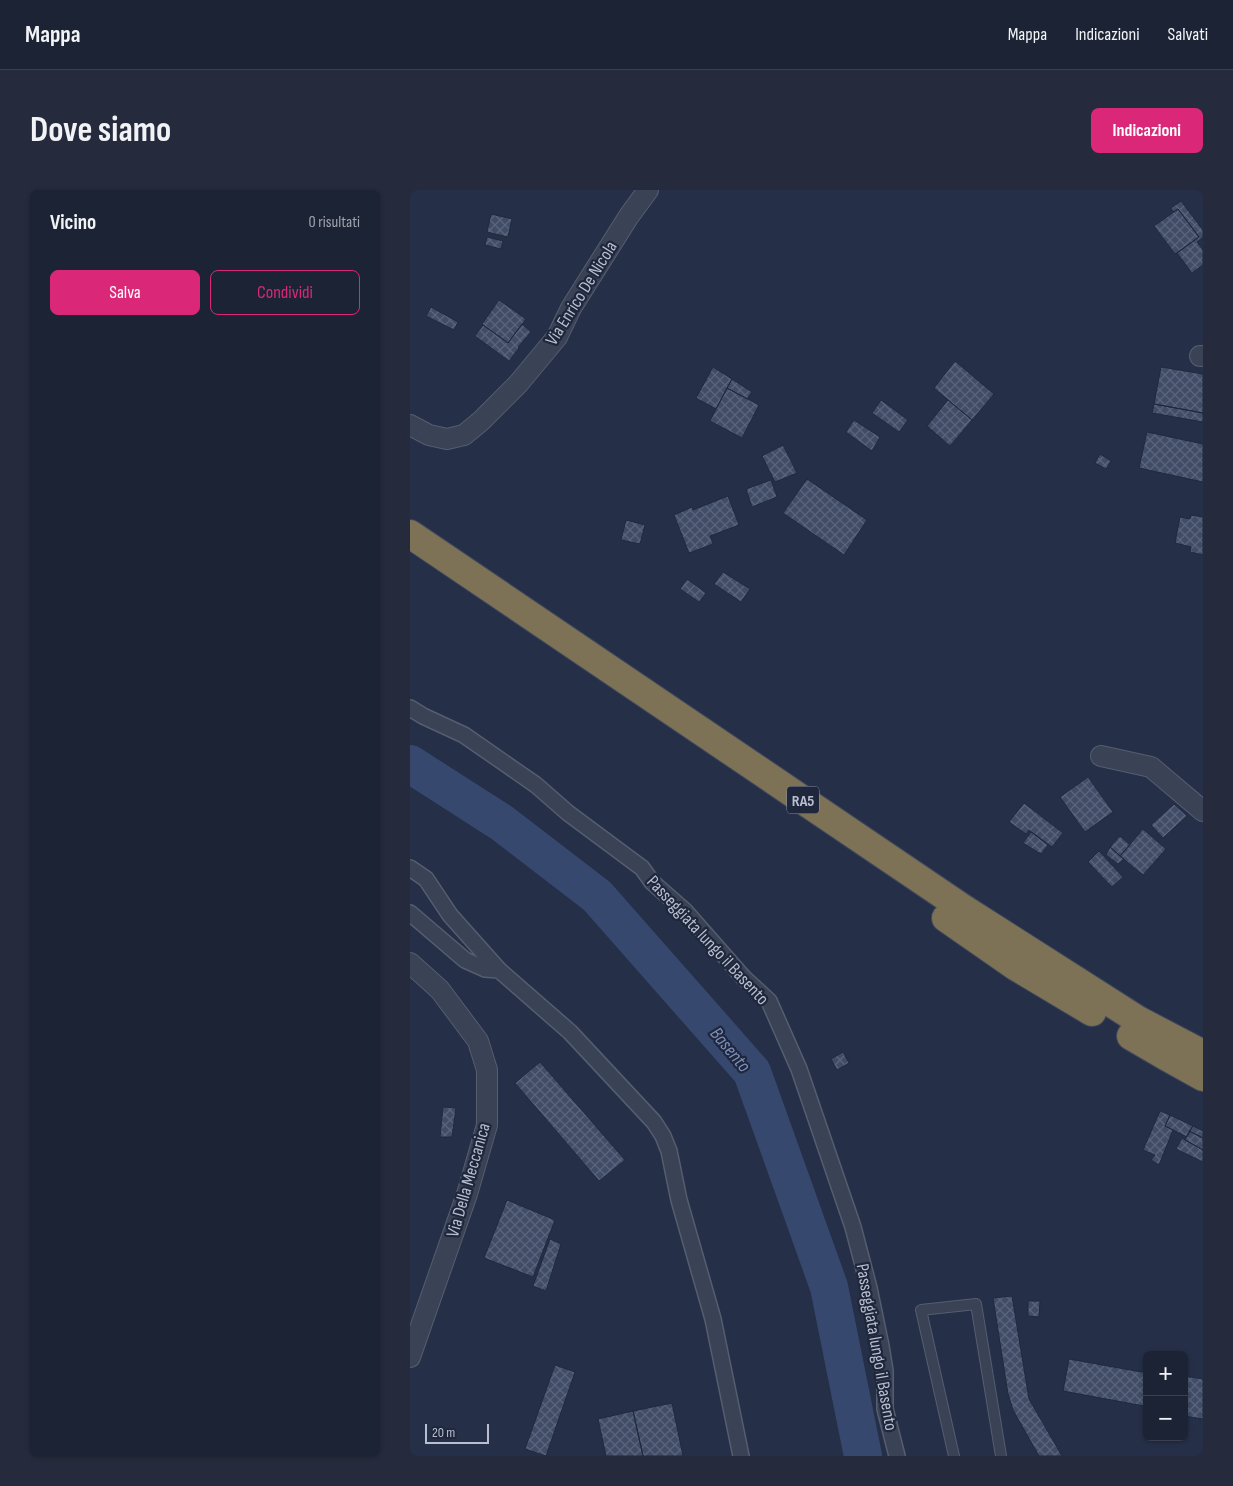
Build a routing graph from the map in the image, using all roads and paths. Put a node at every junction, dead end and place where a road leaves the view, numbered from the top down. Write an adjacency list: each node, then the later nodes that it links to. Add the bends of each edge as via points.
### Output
1 (648, 190): 2 (street, Via Enrico De Nicola, via 571,308 558,336 518,384 481,421 464,436 447,439)
2 (410, 426)
3 (410, 534): 12 (highway, RA5, via 964,908 1138,1020)
4 (410, 556): 13 (highway, RA5, via 1015,966)
5 (410, 708): 16 (street, Passeggiata lungo il Basento, via 472,741 642,868 769,1001 799,1069 853,1228 885,1371 885,1409)
6 (1101, 756): 7 (street, via 1151,767)
7 (1203, 811)
8 (410, 868): 11 (street, via 426,879 450,916)
9 (410, 914): 11 (street, via 465,960 485,969)
10 (410, 963): 14 (street, Via Della Meccanica, via 440,990 478,1041 487,1070 487,1107 486,1126 467,1194)
11 (499, 970): 15 (street, via 570,1032 654,1122 663,1136 713,1319)
12 (1203, 1054)
13 (1203, 1076)
14 (410, 1357)
15 (741, 1456)
16 (897, 1456)
17 (954, 1456): 18 (lane, via 920,1310 976,1304)
18 (1001, 1456)

